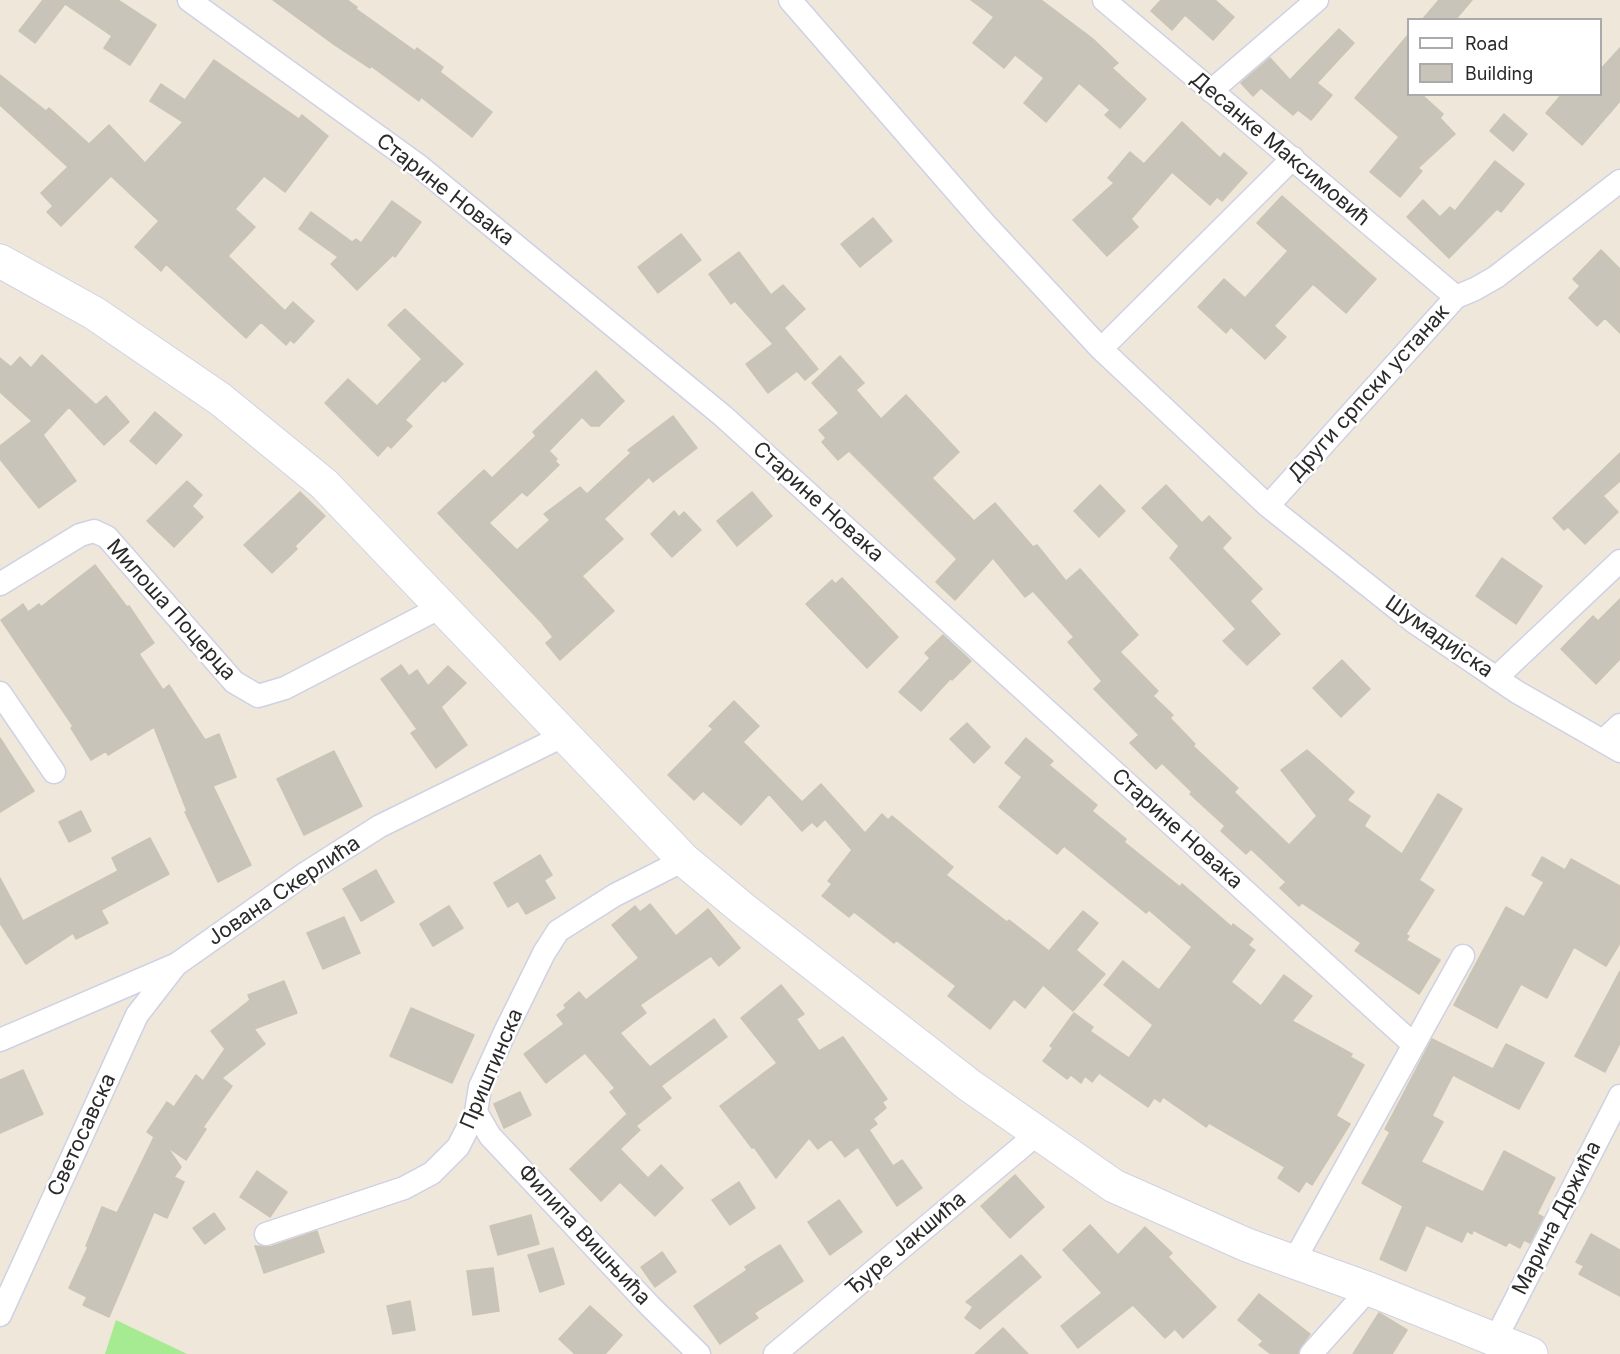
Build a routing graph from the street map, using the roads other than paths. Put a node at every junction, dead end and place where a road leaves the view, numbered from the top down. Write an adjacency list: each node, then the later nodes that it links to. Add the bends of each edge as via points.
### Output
1 (189, 0): 25 (street, Старине Новака, via 419,166 723,416)
2 (790, 0): 10 (street, Шумадијска, via 985,224)
3 (1104, 0): 5 (street, Десанке Максимовић)
4 (1317, 0): 5 (street)
5 (1211, 91): 6 (street, Десанке Максимовић)
6 (1293, 158): 9 (street, Десанке Максимовић); 10 (street)
7 (1620, 181): 9 (street, Други српски устанак, via 1496,277)
8 (0, 261): 14 (main road, via 93,313 220,399 324,484)
9 (1456, 297): 11 (street, Други српски устанак)
10 (1101, 349): 11 (street, Шумадијска)
11 (1268, 506): 15 (street, Шумадијска, via 1414,622)
12 (1620, 561): 15 (street)
13 (0, 584): 14 (street, Милоша Поцерца, via 80,535 94,531 107,537 234,682 258,696 285,688)
14 (441, 607): 18 (main road)
15 (1496, 678): 19 (street, Шумадијска)
16 (0, 693): 20 (street)
17 (1620, 725): 19 (street)
18 (565, 735): 21 (main road); 23 (street, Јована Скерлића, via 380,826)
19 (1611, 746)
20 (54, 772)
21 (684, 860): 27 (street, Приштинска, via 558,930 480,1087); 28 (main road, via 837,983)
22 (1463, 957): 25 (street)
23 (177, 964): 24 (street, Јована Скерлића); 32 (street, Светосавска, via 137,1014)
24 (0, 1040)
25 (1413, 1044): 30 (street)
26 (1620, 1096): 33 (street, Марина Држића)
27 (476, 1112): 29 (street, Приштинска, via 458,1146 432,1173 404,1188); 34 (street, Филипа Вишњића, via 490,1136)
28 (1037, 1134): 30 (main road, via 1114,1186 1247,1245); 35 (street, Ђуре Јакшића)
29 (266, 1234)
30 (1294, 1261): 31 (main road)
31 (1369, 1290): 33 (main road); 36 (street)
32 (0, 1315)
33 (1495, 1340): 37 (main road)
34 (699, 1354)
35 (775, 1354)
36 (1311, 1354)
37 (1530, 1354)

